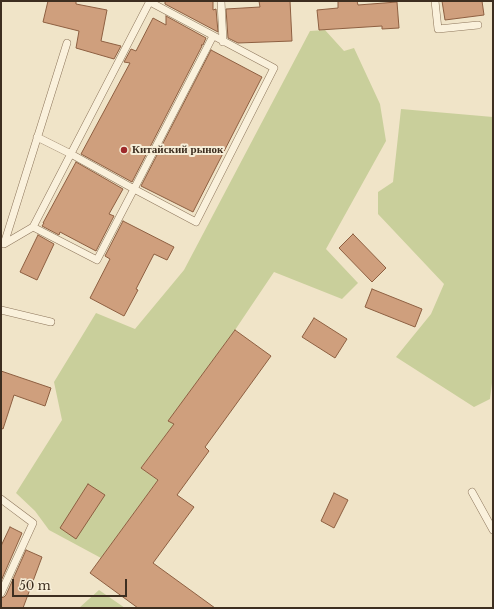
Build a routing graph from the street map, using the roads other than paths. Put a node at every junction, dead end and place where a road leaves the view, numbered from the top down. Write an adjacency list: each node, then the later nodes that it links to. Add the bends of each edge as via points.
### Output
1 (150, 1): 5 (lane); 9 (lane)
2 (221, 1): 6 (lane)
3 (435, 1): 4 (lane, via 438,29)
4 (478, 25)
5 (213, 36): 6 (lane); 10 (lane)
6 (223, 42): 10 (lane, via 274,68 196,222)
7 (67, 43): 8 (lane)
8 (37, 137): 9 (lane); 12 (lane)
9 (71, 154): 10 (lane); 11 (lane)
10 (134, 189): 11 (lane, via 97,260)
11 (33, 227): 12 (lane)
12 (3, 244)
13 (1, 310): 14 (lane)
14 (52, 322)
15 (472, 492): 17 (lane)
16 (1, 499): 18 (lane, via 33,523)
17 (493, 530)
18 (1, 593)

